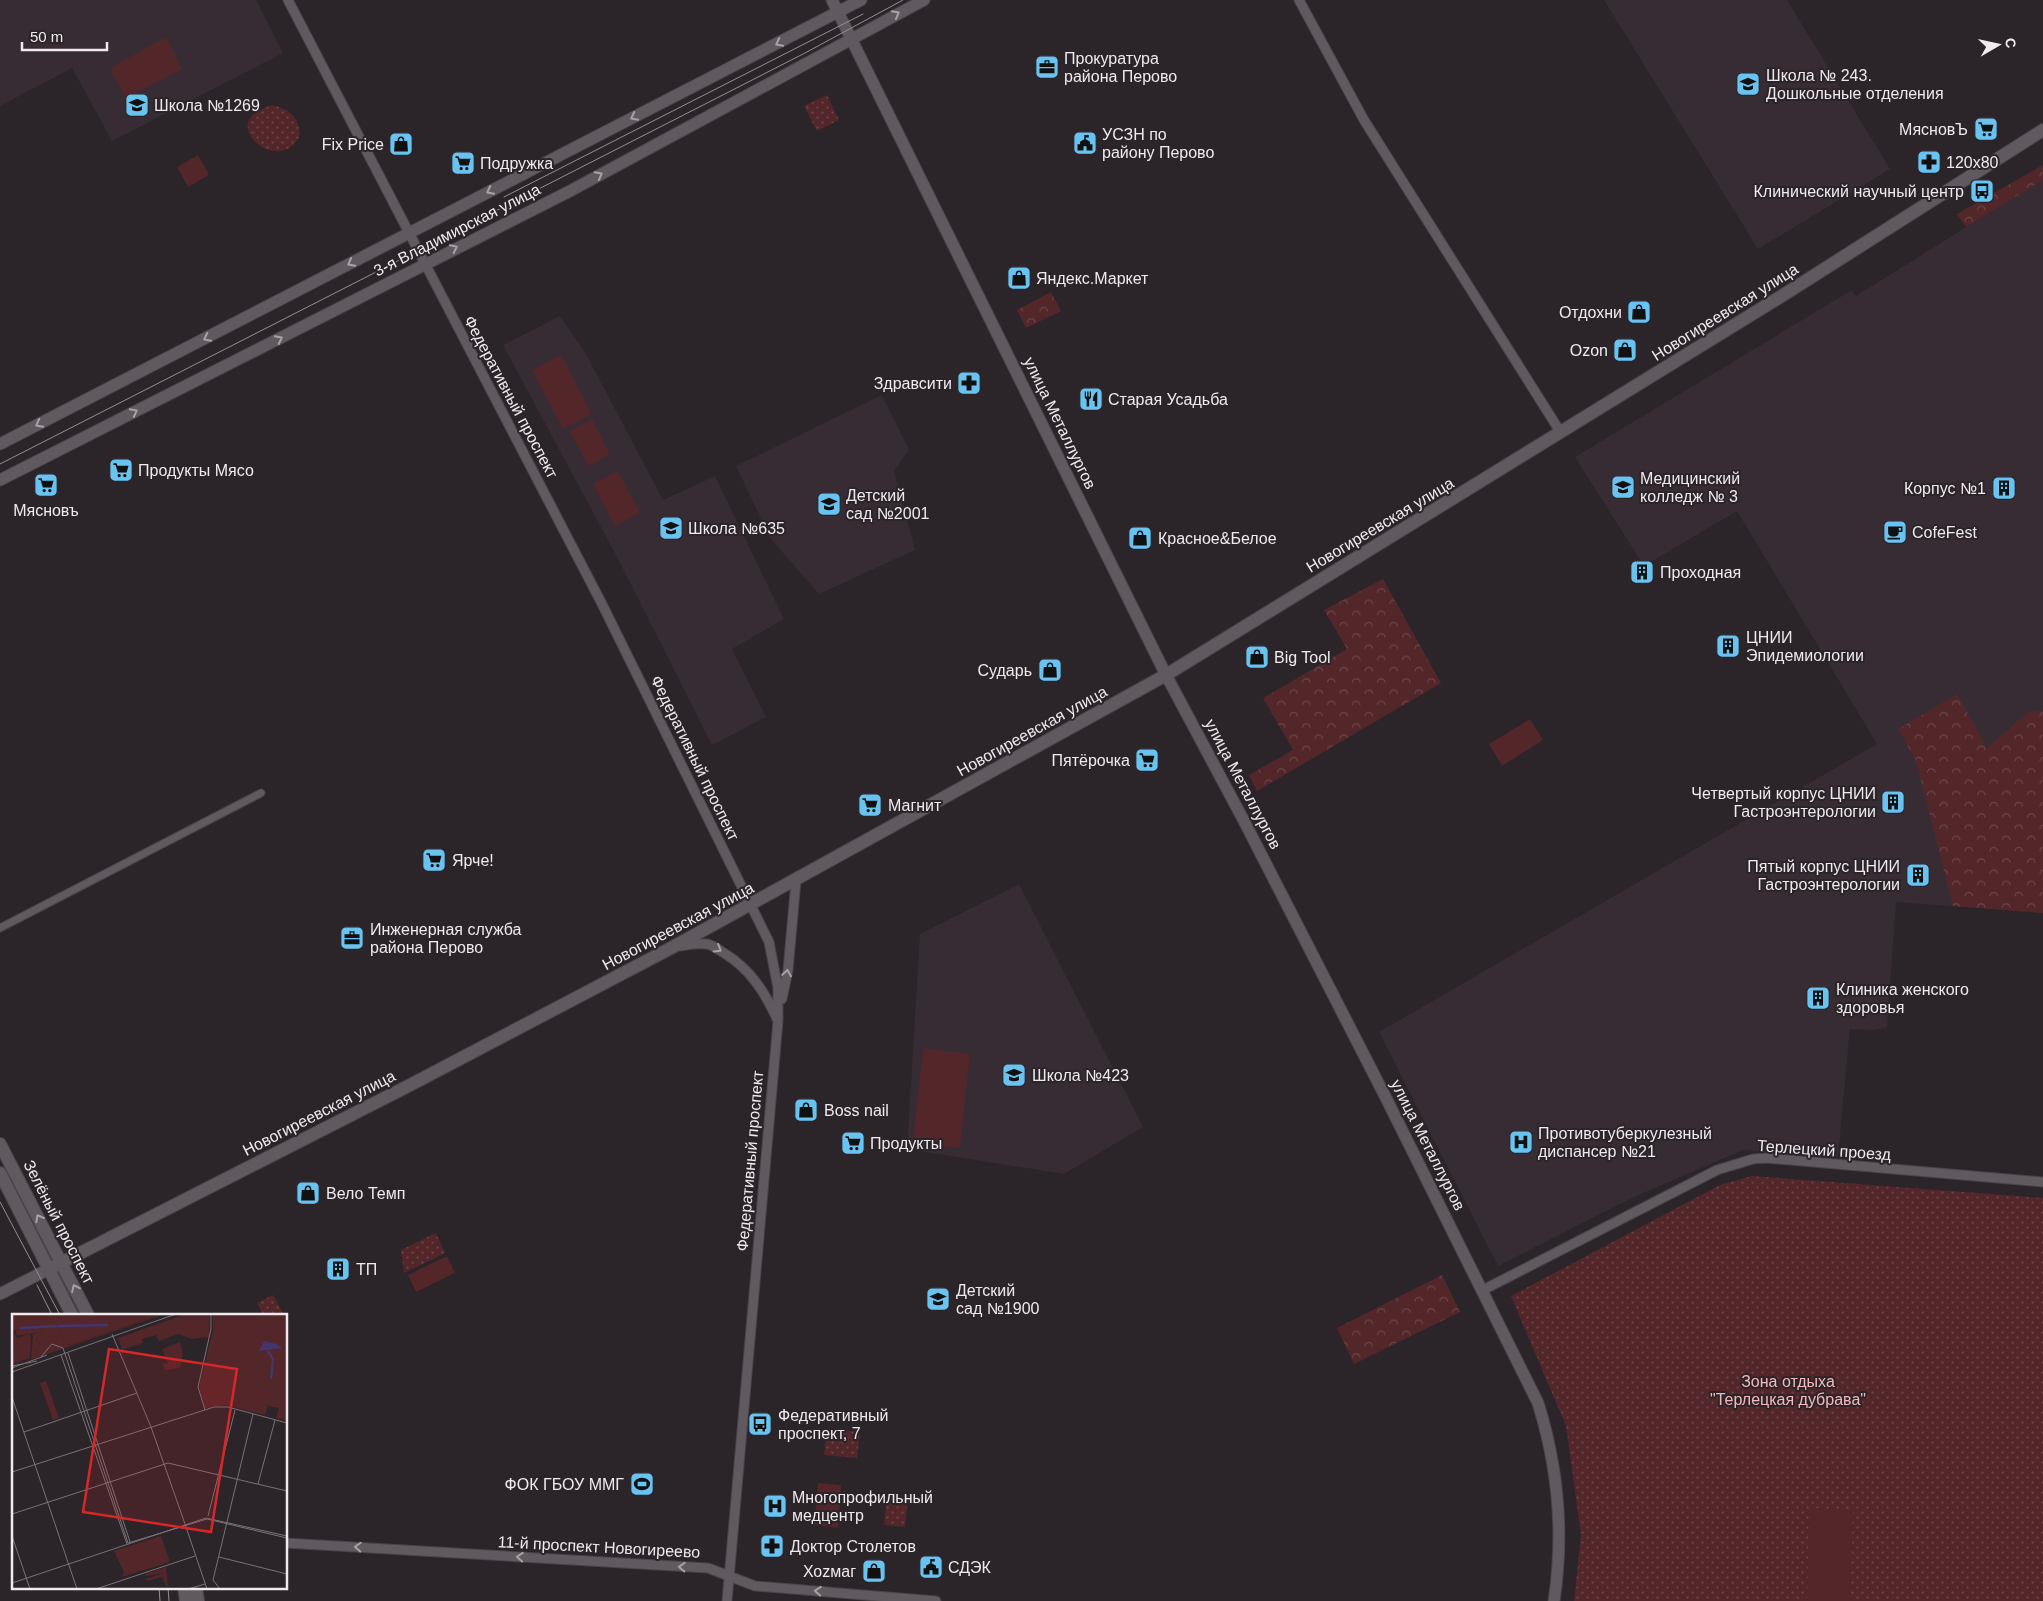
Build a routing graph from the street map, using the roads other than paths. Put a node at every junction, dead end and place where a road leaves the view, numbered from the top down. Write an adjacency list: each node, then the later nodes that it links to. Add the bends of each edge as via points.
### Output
1 (288, 0): 9 (street, Федеративный проспект)
2 (832, 0): 6 (street, улица Металлургов)
3 (861, 0): 6 (street, 3-я Владимирская улица)
4 (924, 0): 7 (street, 3-я Владимирская улица, one-way to 4)
5 (1299, 0): 11 (street, via 1364,120)
6 (839, 12): 7 (street, улица Металлургов); 9 (street, 3-я Владимирская улица, one-way to 9)
7 (852, 38): 10 (street, 3-я Владимирская улица, one-way to 7, via 595,177); 14 (street, улица Металлургов)
8 (2043, 130): 11 (main road, Новогиреевская улица)
9 (409, 233): 10 (street, Федеративный проспект); 12 (street, 3-я Владимирская улица, one-way to 12)
10 (425, 264): 13 (street, 3-я Владимирская улица, one-way to 10); 17 (street, Федеративный проспект, via 602,604)
11 (1560, 433): 14 (main road, Новогиреевская улица)
12 (0, 444)
13 (0, 480)
14 (1166, 675): 16 (main road, Новогиреевская улица); 26 (street, улица Металлургов)
15 (261, 793): 18 (street)
16 (796, 881): 17 (main road, Новогиреевская улица); 20 (street, one-way to 16, via 788,970)
17 (752, 905): 19 (main road, Новогиреевская улица); 20 (street, Федеративный проспект, via 769,942 778,988)
18 (0, 928)
19 (671, 948): 20 (street, one-way to 20, via 694,943 710,944 729,956 747,970 767,996); 24 (main road, Новогиреевская улица)
20 (778, 1021): 31 (street, Федеративный проспект)
21 (0, 1144): 24 (main road, Зелёный проспект, one-way to 21)
22 (0, 1173): 25 (main road, Зелёный проспект)
23 (2043, 1182): 26 (street, Терлецкий проезд, via 1850,1164 1753,1159 1717,1170)
24 (62, 1262): 25 (main road, Новогиреевская улица); 29 (main road, Зелёный проспект, one-way to 24)
25 (48, 1269): 27 (street, Новогиреевская улица); 28 (main road, Зелёный проспект)
26 (1483, 1290): 38 (street, улица Металлургов, via 1538,1404 1550,1445 1559,1540)
27 (0, 1294)
28 (71, 1314)
29 (88, 1314)
30 (288, 1543): 31 (street, 11-й проспект Новогиреево, one-way to 30, via 708,1568)
31 (729, 1576): 36 (street, Федеративный проспект); 37 (street, 11-й проспект Новогиреево, one-way to 31, via 755,1586)
32 (184, 1588): 34 (main road)
33 (196, 1588): 35 (main road)
34 (186, 1601)
35 (198, 1601)
36 (727, 1601)
37 (936, 1601)
38 (1554, 1601)

